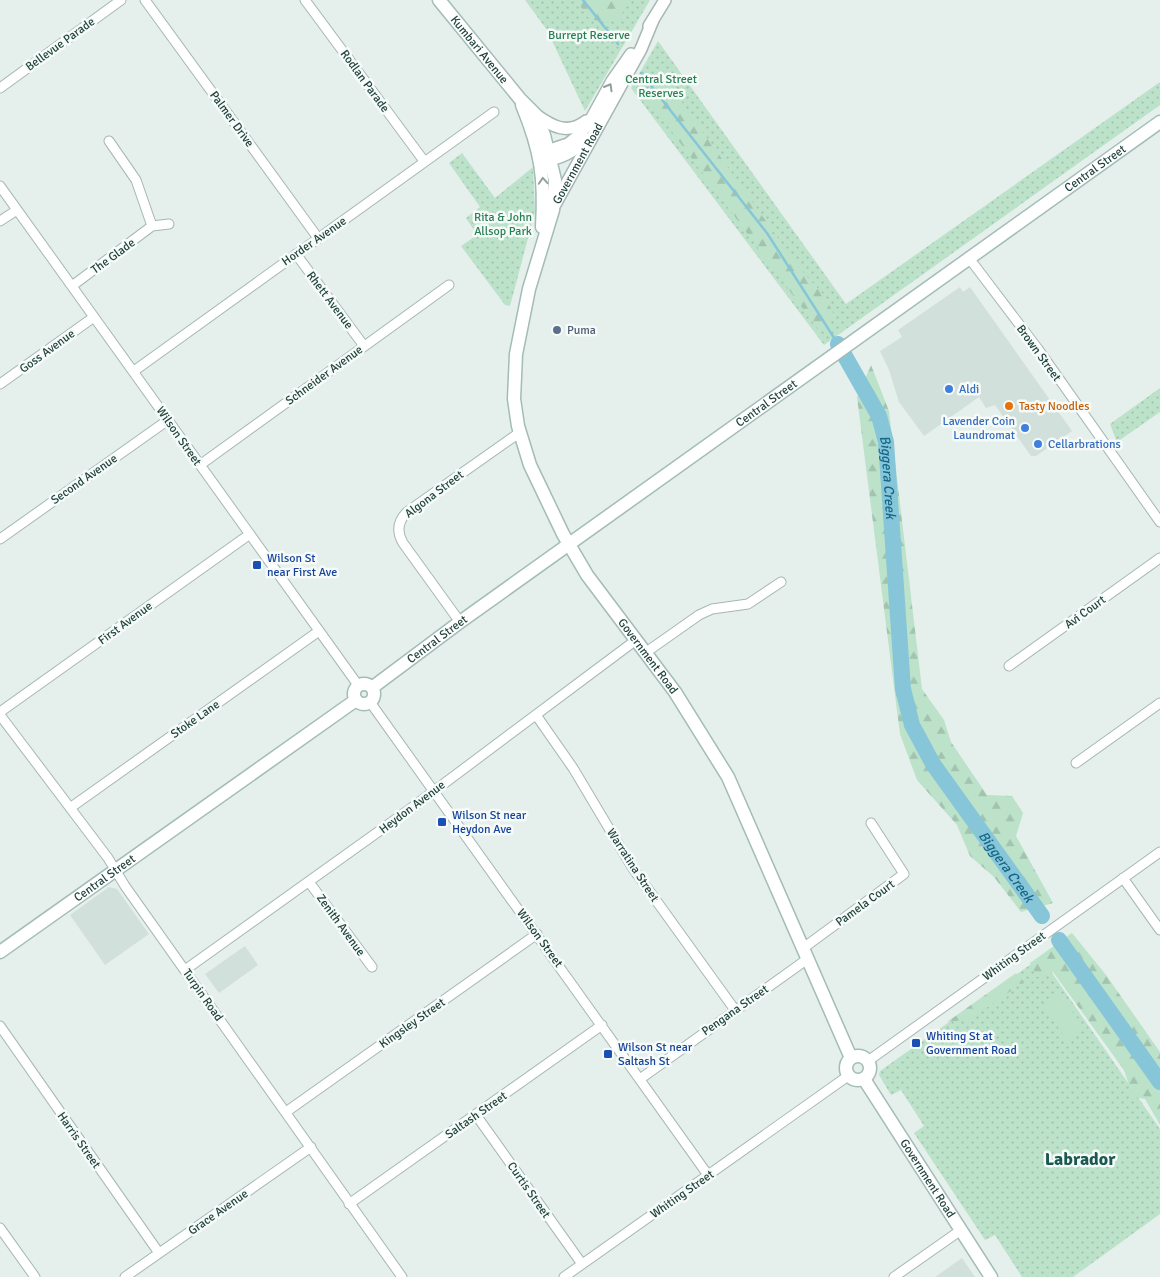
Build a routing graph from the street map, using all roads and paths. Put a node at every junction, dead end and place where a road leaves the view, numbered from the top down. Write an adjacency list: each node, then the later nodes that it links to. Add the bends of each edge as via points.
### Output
1 (121, 0): 6 (street, Bellevue Parade)
2 (145, 0): 21 (street, Palmer Drive)
3 (305, 0): 14 (street, Rodlan Parade)
4 (439, 0): 7 (main road, Kumbari Avenue)
5 (665, 0): 9 (street, Government Road, via 641,49)
6 (0, 88)
7 (520, 98): 10 (main road, Kumbari Avenue); 13 (main road, Kumbari Avenue)
8 (494, 112): 14 (street, Horder Avenue)
9 (598, 114): 10 (street, Government Road, via 577,128 564,129 551,126); 13 (street, Government Road, via 568,144); 17 (street, Government Road)
10 (536, 115): 13 (main road, Kumbari Avenue)
11 (1160, 122): 24 (main road, Central Street)
12 (109, 142): 20 (street, via 136,180)
13 (545, 156): 17 (main road, Government Road, via 555,180); 22 (main road, Government Road, one-way to 13)
14 (424, 161): 21 (street, Horder Avenue)
15 (0, 186): 16 (street, Wilson Street)
16 (17, 210): 18 (street); 26 (street, Wilson Street)
17 (552, 210): 22 (main road, Government Road)
18 (0, 221)
19 (169, 224): 20 (street)
20 (152, 226): 26 (street, The Glade)
21 (318, 238): 23 (street, Horder Avenue)
22 (540, 244): 32 (main road, Government Road, via 519,328 516,354 514,399)
23 (296, 254): 28 (street, Rhett Avenue); 29 (street, Horder Avenue)
24 (969, 258): 34 (street, Brown Street); 37 (main road, Central Street)
25 (449, 285): 28 (street, Schneider Avenue)
26 (72, 286): 27 (street, Wilson Street)
27 (94, 317): 29 (street, Wilson Street); 30 (street, Goss Avenue)
28 (364, 346): 33 (street, Schneider Avenue)
29 (134, 371): 31 (street, Wilson Street)
30 (0, 384)
31 (168, 420): 33 (street, Wilson Street); 36 (street, Second Avenue)
32 (519, 433): 37 (main road, Government Road, via 530,465); 40 (street, Algona Street, via 407,512 399,524 403,543)
33 (200, 465): 35 (street, Wilson Street)
34 (1160, 522)
35 (250, 534): 41 (street, Wilson Street); 50 (street, First Avenue)
36 (0, 539)
37 (569, 544): 40 (main road, Central Street); 42 (main road, Government Road, via 587,575)
38 (1160, 558): 44 (street, Avi Court)
39 (781, 582): 43 (street, via 748,604 712,609 699,615)
40 (460, 622): 46 (main road, Central Street)
41 (320, 631): 45 (street, Wilson Street); 54 (street, Stoke Lane)
42 (636, 640): 43 (main road, Government Road); 51 (street, Heydon Avenue)
43 (645, 653): 63 (main road, Government Road, via 675,692 728,777)
44 (1009, 666)
45 (358, 685): 46 (main road); 47 (main road, via 354,693)
46 (373, 687): 48 (main road, via 374,697)
47 (356, 700): 48 (main road, via 364,704); 57 (main road, Central Street)
48 (370, 702): 53 (street, Wilson Street)
49 (1160, 703): 52 (street)
50 (0, 713): 54 (street, Turpin Road)
51 (536, 715): 53 (street, Heydon Avenue); 66 (street, Warratina Street, via 573,768 632,867)
52 (1076, 763)
53 (434, 791): 59 (street, Heydon Avenue); 61 (street, Wilson Street)
54 (70, 808): 57 (street, Turpin Road)
55 (871, 823): 63 (street, Pamela Court, via 904,874)
56 (1160, 852): 58 (street, Whiting Street)
57 (116, 870): 62 (main road, Central Street); 65 (street, Turpin Road, via 124,886)
58 (1123, 878): 60 (street); 70 (street, Whiting Street)
59 (309, 882): 64 (street, Zenith Avenue); 65 (street, Heydon Avenue)
60 (1160, 930)
61 (537, 934): 67 (street, Wilson Street); 74 (street, Kingsley Street)
62 (0, 952)
63 (804, 955): 66 (street, Pengana Street); 69 (main road, Government Road)
64 (372, 967)
65 (185, 970): 74 (street, Turpin Road)
66 (735, 1010): 72 (street, Pengana Street)
67 (602, 1025): 72 (street, Wilson Street); 75 (street, Saltash Street)
68 (0, 1026): 81 (street, Harris Street)
69 (851, 1058): 70 (main road, via 858,1056); 71 (main road, via 846,1066)
70 (868, 1061): 73 (main road, via 870,1073)
71 (848, 1076): 73 (main road, via 855,1081); 77 (street, Whiting Street)
72 (640, 1078): 77 (street, Wilson Street)
73 (864, 1079): 80 (main road, Government Road)
74 (286, 1112): 76 (street, Turpin Road)
75 (476, 1115): 78 (street, Saltash Street); 82 (street, Curtis Street)
76 (311, 1147): 78 (street, Turpin Road); 81 (street, Grace Avenue)
77 (708, 1175): 82 (street, Whiting Street)
78 (350, 1204): 85 (street, Turpin Road)
79 (0, 1228): 83 (street)
80 (961, 1230): 87 (street); 88 (main road, Government Road)
81 (159, 1253): 84 (street, Grace Avenue)
82 (582, 1264): 86 (street, Whiting Street)
83 (34, 1277)
84 (125, 1277)
85 (402, 1277)
86 (564, 1277)
87 (894, 1277)
88 (991, 1277)

